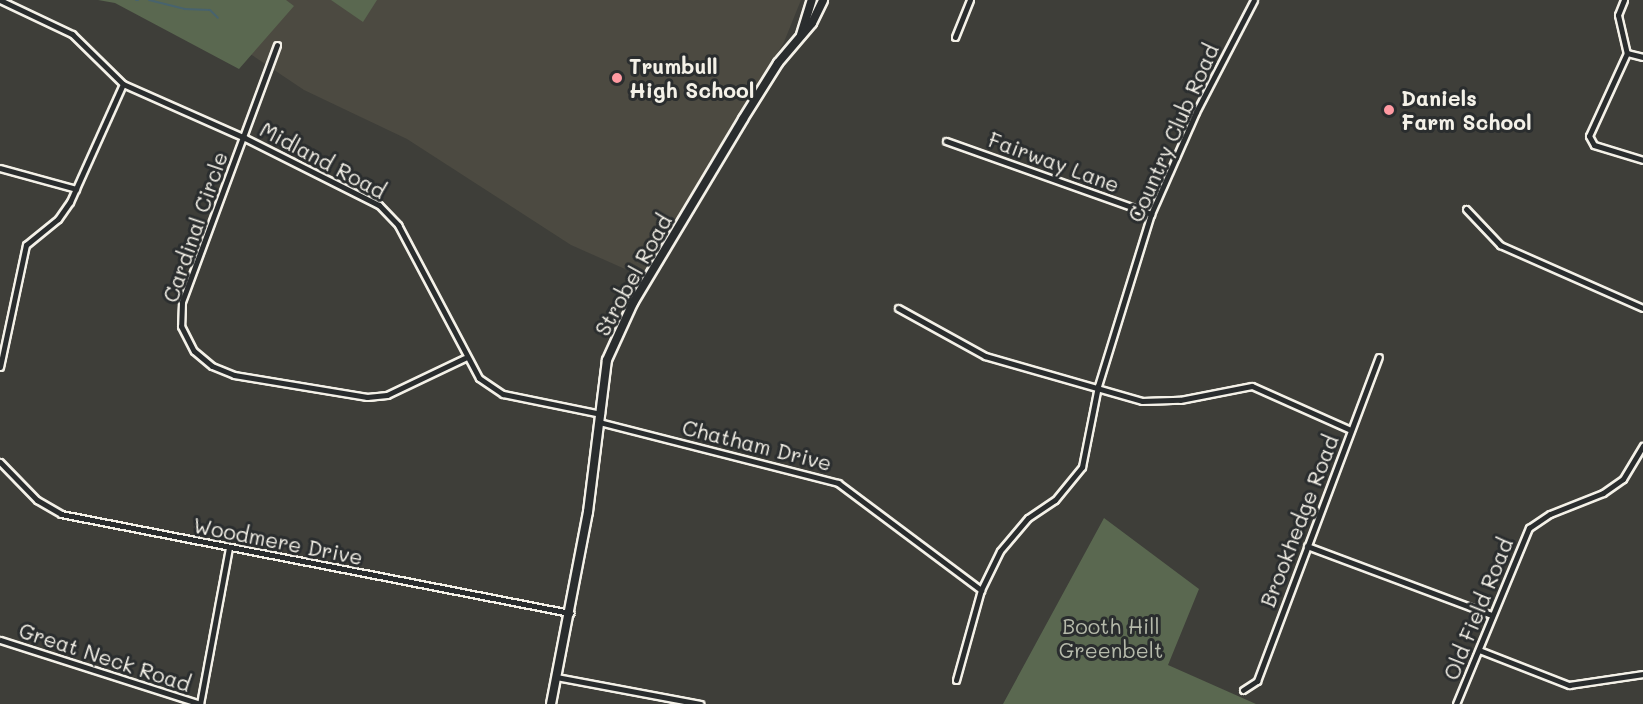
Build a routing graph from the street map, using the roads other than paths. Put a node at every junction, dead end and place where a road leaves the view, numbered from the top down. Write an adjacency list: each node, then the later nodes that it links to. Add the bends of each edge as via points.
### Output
1 (0, 0): 12 (street, Midland Road, via 72,34)
2 (812, 0): 7 (street, Strobel Road)
3 (823, 0): 7 (street, Strobel Road, via 812,23)
4 (970, 0): 8 (street)
5 (1254, 0): 19 (street, Country Club Road, via 1196,112)
6 (1624, 0): 10 (street, via 1618,15)
7 (801, 34): 26 (street, Strobel Road, via 742,120 633,303 608,360)
8 (955, 37)
9 (277, 45): 13 (street, Cardinal Circle)
10 (1627, 53): 11 (street); 15 (street, via 1589,136 1594,146)
11 (1643, 57)
12 (123, 84): 13 (street, Midland Road); 17 (street)
13 (245, 138): 23 (street, Midland Road, via 379,205 398,225); 23 (street, Cardinal Circle, via 182,302 181,326 194,351 212,366 234,375 367,397 387,395)
14 (946, 141): 19 (street, Fairway Lane)
15 (1643, 160)
16 (0, 168): 17 (street)
17 (76, 189): 24 (street, via 58,219 26,244)
18 (1466, 209): 21 (street, via 1500,245)
19 (1151, 214): 25 (street, Country Club Road)
20 (898, 308): 25 (street, via 985,356)
21 (1643, 308)
22 (1379, 357): 27 (street, Brookhedge Road)
23 (465, 358): 26 (street, Midland Road, via 479,378 503,394)
24 (0, 367)
25 (1098, 386): 27 (street, via 1142,401 1180,400 1252,386); 32 (street, Country Club Road, via 1082,467 1055,500 1028,518 1000,551)
26 (600, 418): 32 (street, Chatham Drive, via 838,483); 33 (street, Strobel Road)
27 (1351, 430): 30 (street, Brookhedge Road)
28 (1643, 446): 34 (street, Old Field Road, via 1623,479 1603,493 1550,514 1529,528)
29 (0, 462): 31 (street, Woodmere Drive, via 37,500 61,514)
30 (1307, 546): 34 (street); 40 (street, Brookhedge Road, via 1257,681)
31 (229, 548): 33 (street, Woodmere Drive); 41 (street)
32 (981, 590): 39 (street, Country Club Road)
33 (570, 613): 38 (street, Strobel Road)
34 (1492, 615): 36 (street, Old Field Road)
35 (0, 640): 41 (street, Great Neck Road)
36 (1479, 650): 37 (street, via 1569,685); 44 (street, Old Field Road)
37 (1643, 674)
38 (556, 677): 42 (street, Strobel Road); 43 (street)
39 (956, 680)
40 (1243, 690)
41 (200, 704)
42 (551, 704)
43 (700, 704)
44 (1456, 704)

